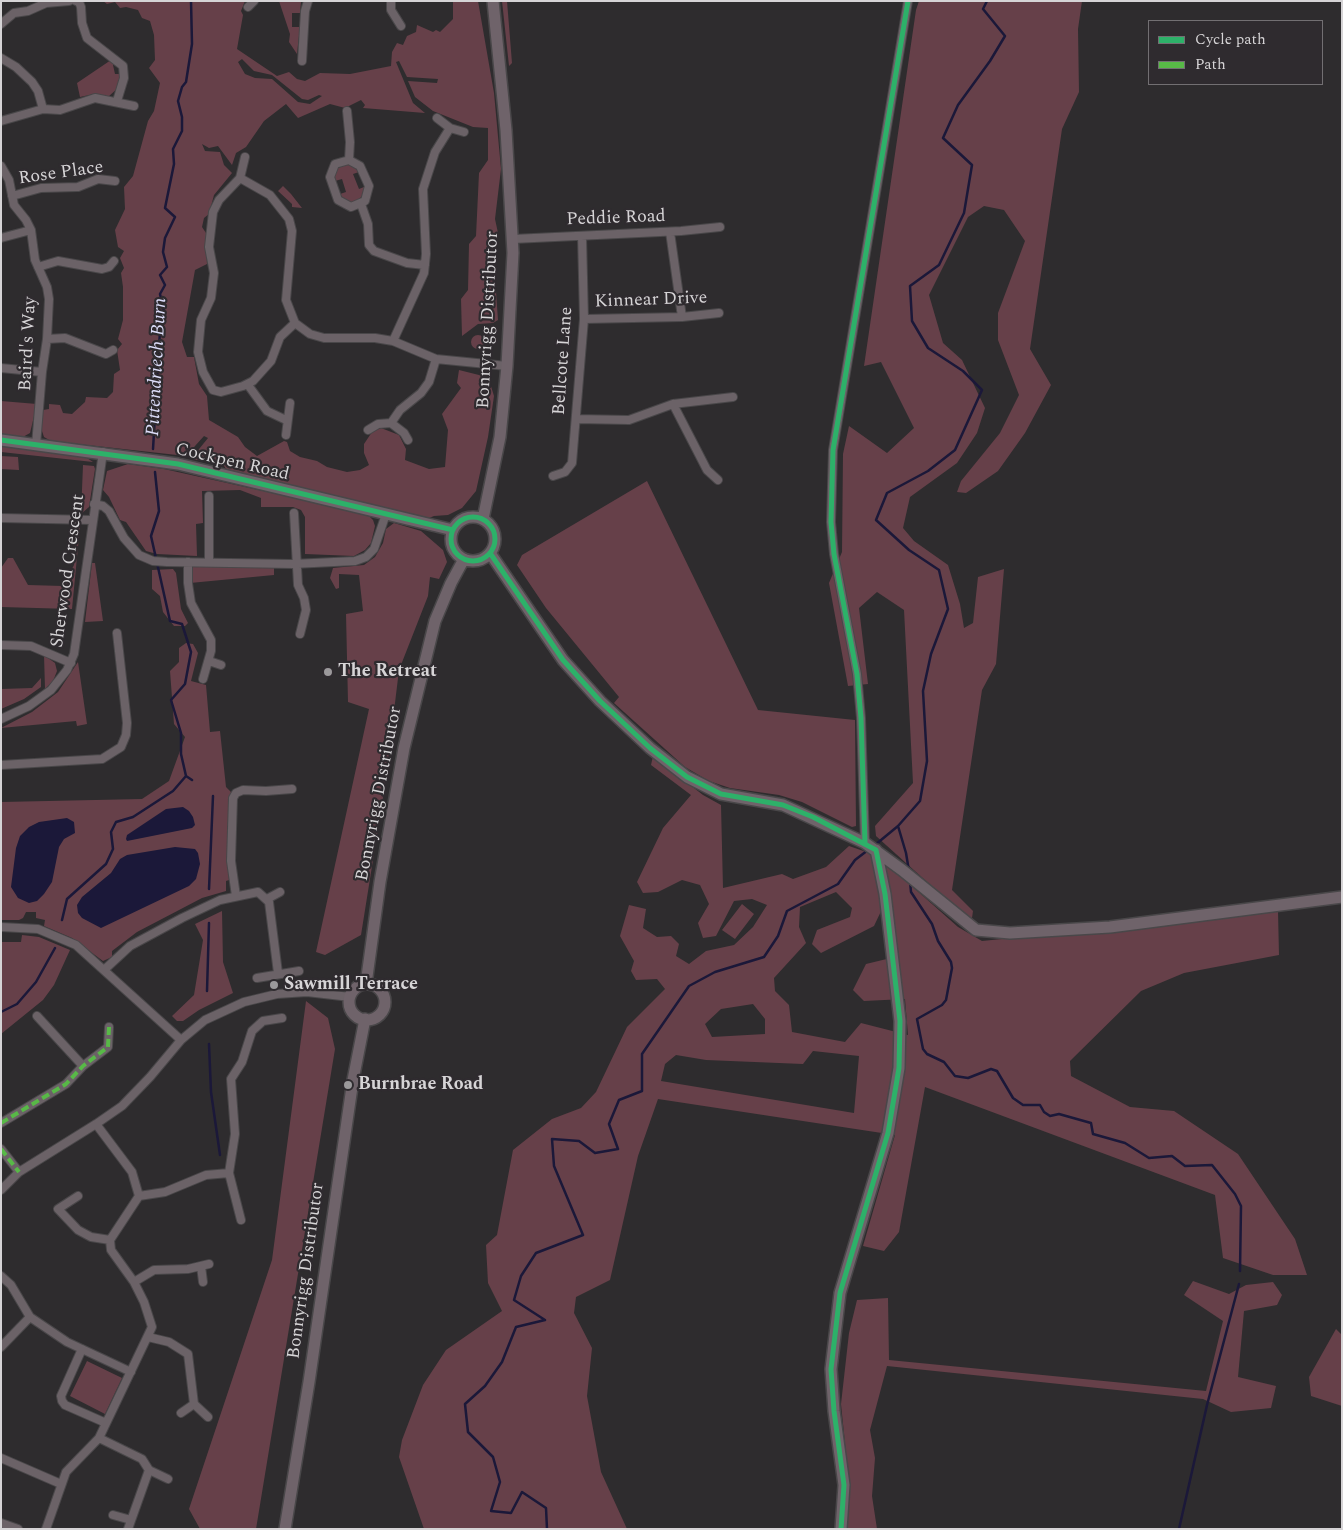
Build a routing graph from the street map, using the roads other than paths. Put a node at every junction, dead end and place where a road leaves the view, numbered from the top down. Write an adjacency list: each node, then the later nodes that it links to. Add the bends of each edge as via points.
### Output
1 (69, 1): 7 (street, via 46,2 14,14)
2 (78, 1): 11 (street, via 87,38 123,66 124,78)
3 (308, 1): 10 (street)
4 (392, 1): 8 (street, via 390,10)
5 (493, 1): 31 (main road, Bonnyrigg Distributor)
6 (908, 1): 84 (street, via 834,450 834,554 857,674)
7 (1, 24)
8 (400, 26)
9 (1, 58): 13 (street, via 16,67 35,86)
10 (302, 61)
11 (117, 101): 12 (street); 13 (street, via 95,98 60,110)
12 (134, 106)
13 (43, 108): 16 (street)
14 (347, 111): 20 (street)
15 (436, 118): 17 (street)
16 (1, 121)
17 (450, 128): 18 (street); 33 (street, via 435,152 423,189)
18 (464, 132)
19 (245, 157): 22 (street)
20 (349, 160): 25 (street, via 360,166 369,186 367,197); 25 (street, via 335,164 330,173 331,182 342,204 351,207)
21 (1, 166): 24 (street, Baird's Way, via 9,180)
22 (240, 178): 38 (street, via 270,195 288,219 292,231 285,290); 46 (street, via 214,207 210,242 214,273 211,298 201,320 198,352 203,372 216,392)
23 (115, 181): 24 (street, Rose Place, via 98,179 78,187 41,188)
24 (12, 196): 27 (street, Baird's Way, via 15,208)
25 (361, 204): 33 (street, via 368,224 369,245 374,251 407,262)
26 (720, 227): 28 (street, Peddie Road)
27 (31, 230): 30 (street); 34 (street, Baird's Way)
28 (670, 232): 29 (street, Peddie Road); 36 (street)
29 (582, 236): 31 (street, Peddie Road); 37 (street, Bellcote Lane)
30 (1, 238)
31 (513, 239): 43 (main road, Bonnyrigg Distributor)
32 (114, 261): 34 (street, via 109,268 102,269 58,261)
33 (425, 264): 40 (street, via 424,274)
34 (38, 267): 39 (street, Baird's Way, via 49,299)
35 (719, 313): 36 (street, Kinnear Drive)
36 (682, 317): 37 (street, Kinnear Drive)
37 (584, 318): 50 (street, Bellcote Lane)
38 (295, 323): 40 (street, via 310,334 324,338); 46 (street, via 280,337 268,365)
39 (48, 339): 41 (street, via 65,338 106,354); 45 (street, Baird's Way)
40 (393, 341): 42 (street)
41 (113, 350)
42 (436, 359): 43 (street); 52 (street, via 429,382)
43 (508, 366): 66 (main road, Bonnyrigg Distributor, via 500,437)
44 (1, 368): 45 (street)
45 (42, 372): 57 (street, Baird's Way)
46 (248, 384): 51 (street, via 267,411)
47 (733, 397): 49 (street)
48 (290, 403): 51 (street)
49 (673, 404): 50 (street, via 629,420); 60 (street, via 707,470)
50 (576, 419): 59 (street, Bellcote Lane, via 572,463 565,472)
51 (286, 420): 54 (street)
52 (391, 423): 53 (street, via 378,424); 56 (street)
53 (368, 430)
54 (286, 435)
55 (1, 440): 57 (main road, Cockpen Road)
56 (408, 440)
57 (36, 445): 58 (main road, Cockpen Road)
58 (102, 452): 62 (street, Sherwood Crescent); 64 (main road, Cockpen Road, via 178,464)
59 (553, 476)
60 (718, 480)
61 (208, 496): 72 (street)
62 (94, 504): 67 (street, Sherwood Crescent); 71 (street, via 109,511 129,545 140,555 152,561)
63 (294, 513): 73 (street)
64 (386, 514): 68 (main road, Cockpen Road); 73 (street, via 374,549 366,557 355,561)
65 (1, 518): 67 (street)
66 (483, 518): 68 (main road, via 465,518); 69 (main road, via 495,534 494,547)
67 (92, 520): 78 (street, Sherwood Crescent, via 77,643)
68 (453, 530): 70 (main road, via 451,543)
69 (490, 552): 70 (main road, via 478,560); 84 (main road, via 563,660 642,741 680,772 721,794 783,805)
70 (464, 559): 95 (main road, Bonnyrigg Distributor, via 451,582 436,622 404,748)
71 (188, 562): 72 (street); 77 (street, via 191,602 211,640)
72 (209, 562): 73 (street)
73 (296, 564): 75 (street, via 298,585 306,610)
74 (117, 633): 82 (street, via 127,724 121,746 102,759)
75 (300, 634)
76 (1, 645): 78 (street, via 31,646)
77 (209, 660): 79 (street); 80 (street)
78 (70, 663): 81 (street, Sherwood Crescent, via 52,690 29,706)
79 (221, 664)
80 (203, 679)
81 (1, 719)
82 (1, 765)
83 (292, 788): 87 (street, via 236,792 233,798 231,861)
84 (865, 843): 85 (main road)
85 (876, 850): 88 (main road, via 976,930 1010,933 1110,927); 139 (main road, via 885,894 900,1021 899,1068 888,1133 849,1262 838,1312 831,1369 844,1485)
86 (280, 892): 89 (street)
87 (236, 896): 89 (street, via 258,892); 91 (street, via 190,914 139,940)
88 (1342, 896)
89 (267, 899): 93 (street)
90 (1, 927): 91 (street, via 30,927 52,933 76,945)
91 (104, 970): 101 (street)
92 (299, 971): 93 (street)
93 (278, 973): 94 (street)
94 (257, 978)
95 (366, 984): 96 (main road, via 354,990); 99 (main road, via 380,990 385,1002 379,1014)
96 (350, 997): 99 (main road, via 353,1013); 101 (street, via 292,992 260,997 214,1015)
97 (37, 1016): 102 (street)
98 (282, 1018): 107 (street, via 263,1021 252,1032 242,1062 231,1079 235,1134)
99 (365, 1019): 138 (main road, Bonnyrigg Distributor)
100 (109, 1027): 102 (street, via 108,1047)
101 (180, 1040): 104 (street, via 122,1106)
102 (84, 1066): 103 (street, via 66,1084)
103 (1, 1123)
104 (96, 1124): 106 (street); 110 (street, via 132,1172)
105 (1, 1149): 106 (street)
106 (19, 1172): 108 (street)
107 (229, 1173): 110 (street, via 206,1175 165,1192); 111 (street)
108 (1, 1190)
109 (78, 1196): 112 (street, via 58,1209 78,1230 91,1237)
110 (139, 1196): 112 (street)
111 (241, 1220)
112 (110, 1240): 116 (street, via 111,1250)
113 (210, 1264): 114 (street)
114 (201, 1266): 116 (street, via 154,1270); 117 (street)
115 (1, 1276): 118 (street, via 11,1285)
116 (134, 1282): 119 (street, via 152,1327)
117 (203, 1282)
118 (30, 1317): 120 (street); 121 (street)
119 (148, 1337): 122 (street); 123 (street, via 169,1342 188,1354)
120 (1, 1347)
121 (82, 1349): 122 (street); 126 (street, via 61,1396 62,1402)
122 (131, 1372): 126 (street)
123 (194, 1404): 124 (street); 125 (street)
124 (181, 1413)
125 (208, 1417)
126 (106, 1423): 127 (street)
127 (99, 1438): 129 (street, via 142,1460); 131 (street, via 66,1472)
128 (2, 1455): 131 (street)
129 (149, 1470): 130 (street); 133 (street)
130 (168, 1479)
131 (61, 1484): 136 (street)
132 (113, 1515): 133 (street)
133 (131, 1520): 137 (street)
134 (1, 1523): 135 (street)
135 (18, 1529)
136 (46, 1529)
137 (128, 1529)
138 (284, 1529)
139 (841, 1529)

